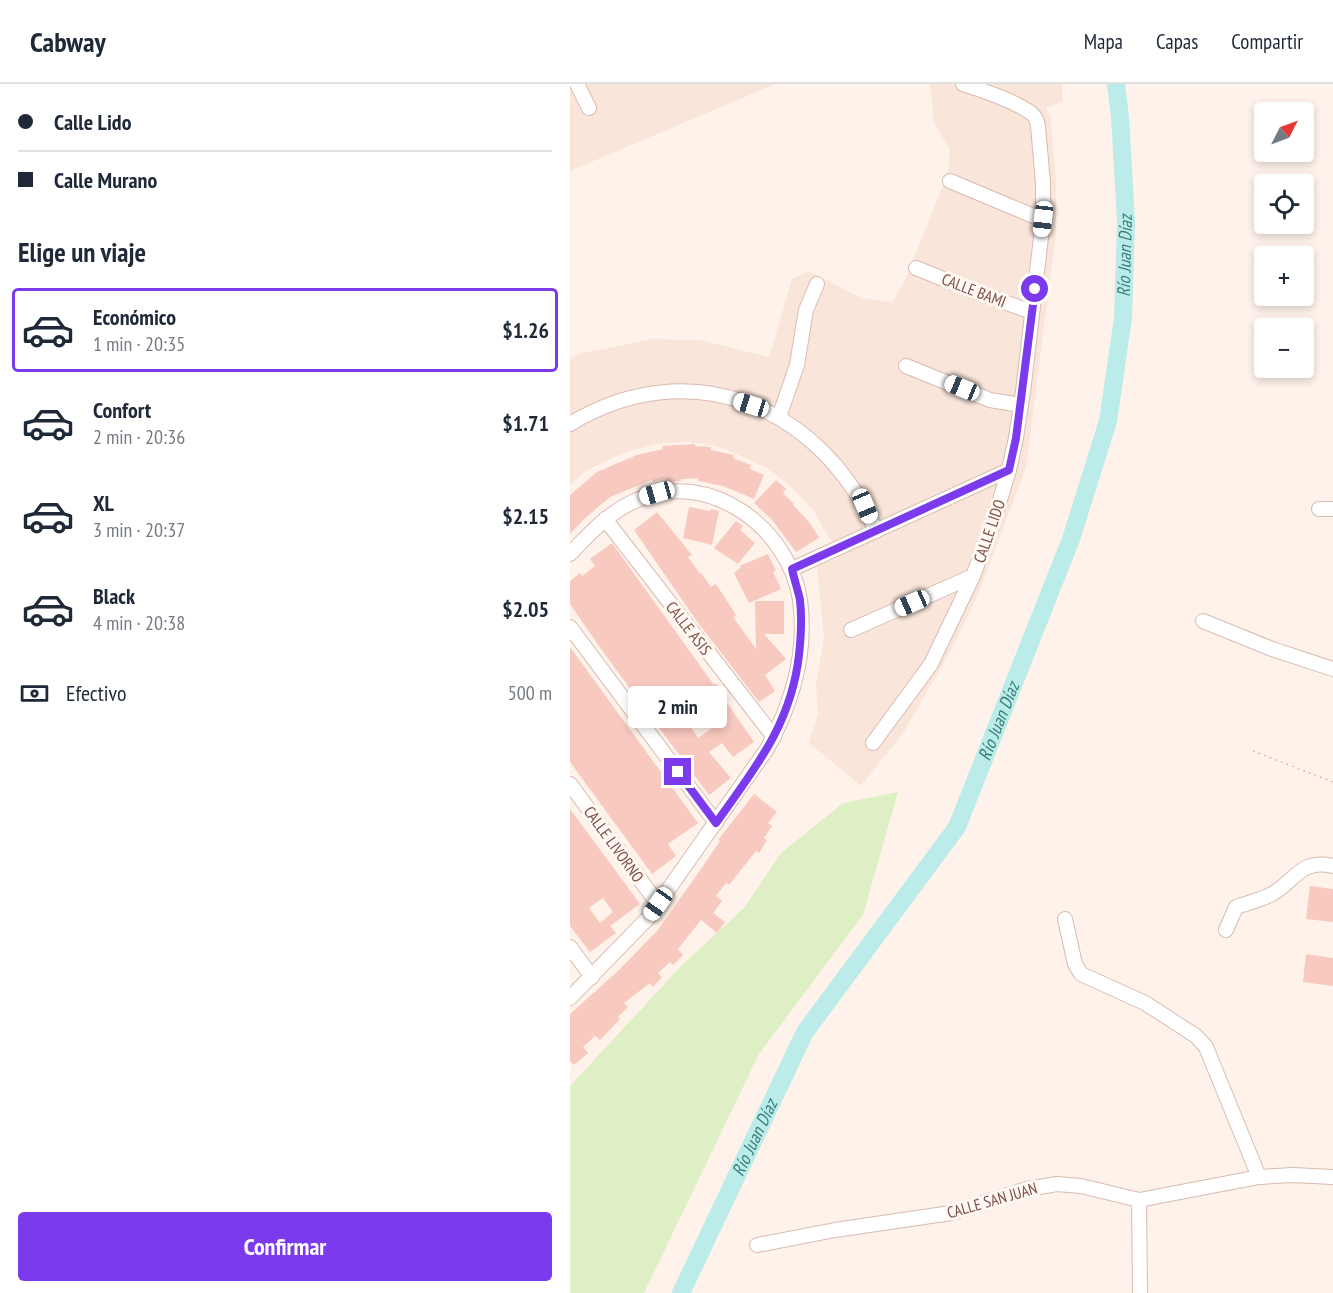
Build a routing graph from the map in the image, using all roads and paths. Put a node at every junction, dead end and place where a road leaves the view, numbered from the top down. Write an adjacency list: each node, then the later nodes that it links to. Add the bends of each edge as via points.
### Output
1 (577, 84): 4 (street)
2 (963, 84): 3 (street)
3 (985, 88): 6 (street, CALLE LIDO, via 1034,115 1043,183)
4 (589, 108)
5 (950, 181): 6 (street)
6 (1043, 219): 9 (street, CALLE LIDO)
7 (916, 268): 9 (street, CALLE BAMI)
8 (817, 284): 12 (street, via 806,310 797,365)
9 (1032, 312): 11 (street, CALLE LIDO)
10 (906, 366): 11 (street, via 990,400)
11 (1020, 405): 14 (street, CALLE LIDO)
12 (779, 417): 13 (street, via 721,396 669,391 610,404); 16 (street, via 817,446 842,473 865,506)
13 (570, 424)
14 (1009, 470): 16 (street); 19 (street, CALLE LIDO)
15 (605, 519): 17 (street); 18 (street, via 638,499 657,493 675,491 708,496 741,510 755,521); 24 (street, CALLE ASIS)
16 (876, 531): 18 (street)
17 (570, 554)
18 (792, 569): 24 (street, via 800,600 801,633 794,687)
19 (973, 576): 22 (street); 25 (street, CALLE LIDO, via 932,664)
20 (1203, 621): 23 (street)
21 (570, 627): 29 (street)
22 (851, 630)
23 (1333, 669)
24 (774, 737): 29 (street)
25 (873, 743)
26 (1253, 751): 27 (path)
27 (1333, 782)
28 (570, 784): 31 (street, CALLE LIVORNO)
29 (716, 823): 31 (street)
30 (1333, 866): 33 (street, via 1313,865 1301,870 1272,894 1236,907)
31 (658, 904): 35 (street, via 637,932)
32 (1065, 919): 37 (street, via 1081,974 1145,1003 1196,1036 1206,1047)
33 (1226, 930)
34 (570, 947): 35 (street)
35 (592, 977): 36 (street)
36 (570, 998)
37 (1259, 1177): 38 (street, CALLE SAN JUAN); 39 (street, CALLE SAN JUAN)
38 (1333, 1177)
39 (1139, 1200): 40 (street, CALLE SAN JUAN, via 1057,1184 1027,1189 951,1213); 41 (street)
40 (757, 1245)
41 (1140, 1293)

